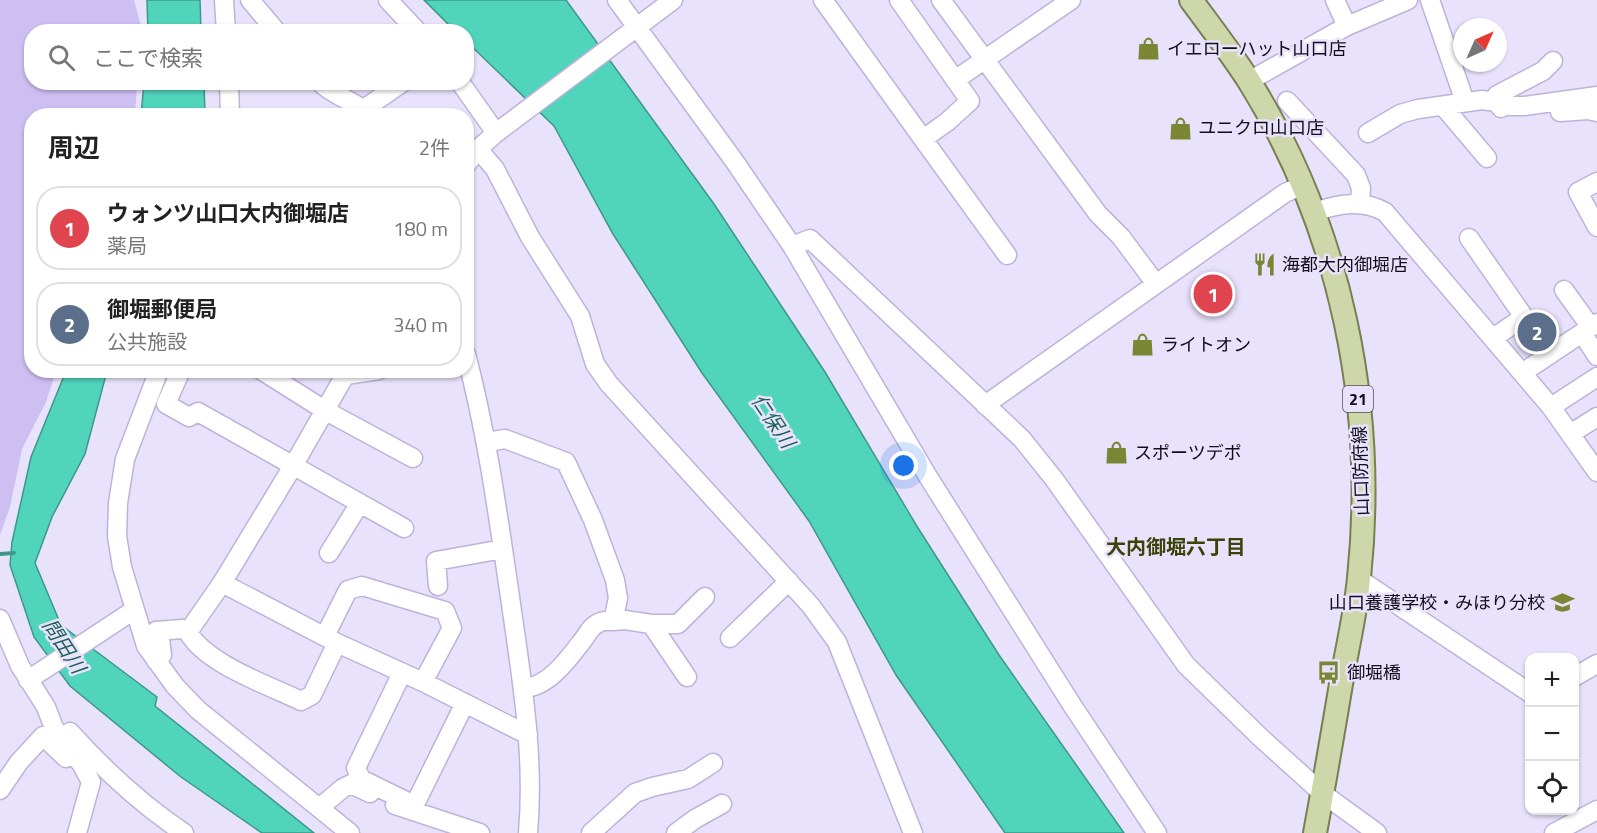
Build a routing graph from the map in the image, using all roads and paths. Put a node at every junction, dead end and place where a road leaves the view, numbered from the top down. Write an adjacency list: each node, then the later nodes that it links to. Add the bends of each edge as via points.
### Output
1 (224, 0): 14 (street)
2 (250, 0): 15 (street)
3 (388, 0): 16 (street)
4 (617, 0): 18 (street)
5 (673, 0): 18 (street)
6 (823, 0): 38 (street)
7 (898, 0): 21 (street)
8 (941, 0): 19 (street)
9 (1071, 0): 19 (street)
10 (1191, 0): 22 (main road, 山口防府線 / 21)
11 (1335, 0): 17 (street)
12 (1408, 0): 17 (street)
13 (1430, 0): 29 (street)
14 (226, 24)
15 (271, 24)
16 (410, 24)
17 (1347, 26): 22 (street)
18 (636, 27): 36 (street); 48 (street)
19 (985, 61): 21 (street); 50 (street, via 1098,214 1121,237)
20 (1553, 61): 30 (street, via 1543,71 1497,95)
21 (956, 80): 38 (street, via 970,101)
22 (1249, 81): 43 (main road, 山口防府線 / 21)
23 (230, 90): 32 (street)
24 (330, 90): 33 (street)
25 (393, 90): 34 (street)
26 (466, 90): 36 (street)
27 (1597, 96): 30 (street, via 1524,106)
28 (1287, 101): 44 (street, via 1356,175 1361,188)
29 (1465, 102): 30 (street); 31 (street)
30 (1497, 102): 35 (street, via 1509,113 1525,115)
31 (1443, 106): 37 (street, via 1400,114); 41 (street)
32 (230, 108)
33 (359, 108)
34 (371, 108)
35 (1597, 112)
36 (499, 131): 39 (street)
37 (1368, 133)
38 (923, 139): 49 (street)
39 (478, 149): 40 (street); 76 (street, via 495,169 530,237 580,316 595,364 609,384)
40 (474, 154)
41 (1487, 158)
42 (1597, 182): 46 (street, via 1578,192)
43 (1303, 185): 45 (main road, 山口防府線 / 21); 50 (street, via 1285,193)
44 (1360, 204): 45 (street, via 1335,205); 53 (street, via 1385,212)
45 (1314, 212): 75 (main road, 山口防府線 / 21, via 1336,281 1356,373 1363,484)
46 (1597, 227)
47 (1469, 238): 53 (street, via 1524,316)
48 (792, 246): 62 (street, via 810,239); 114 (street, via 927,475)
49 (1007, 255)
50 (1156, 284): 62 (street)
51 (1564, 290): 52 (street)
52 (1591, 329): 54 (street); 55 (street)
53 (1493, 338): 55 (street)
54 (1597, 356)
55 (1522, 373): 63 (street)
56 (1597, 377): 63 (street)
57 (156, 378): 80 (street, via 120,477 117,536)
58 (177, 378): 69 (street, via 166,404 189,417 198,411)
59 (274, 378): 64 (street)
60 (344, 378): 64 (street)
61 (472, 378): 67 (street)
62 (985, 405): 102 (street, via 1022,439 1054,479 1186,665)
63 (1551, 407): 66 (street)
64 (326, 411): 68 (street); 69 (street)
65 (1597, 417): 66 (street)
66 (1570, 434): 70 (street)
67 (487, 442): 73 (street); 82 (street, via 505,439 566,462 615,580 618,598)
68 (413, 458)
69 (293, 466): 71 (street); 77 (street)
70 (1597, 472)
71 (360, 503): 72 (street); 74 (street)
72 (404, 528)
73 (503, 549): 78 (street, via 436,561); 94 (street)
74 (329, 554)
75 (1359, 579): 95 (street); 102 (main road, 山口防府線 / 21)
76 (789, 581): 85 (street); 113 (street, via 837,642)
77 (222, 583): 84 (street); 86 (street)
78 (438, 586)
79 (705, 597): 83 (street, via 678,624)
80 (130, 613): 87 (street); 92 (street)
81 (0, 619): 92 (street)
82 (613, 621): 83 (street); 94 (street, via 594,625 567,660 533,688)
83 (651, 624): 91 (street)
84 (188, 632): 86 (street, via 220,662 301,701 312,695); 87 (street, via 156,631 162,655)
85 (730, 638)
86 (331, 639): 89 (street); 93 (street, via 348,590 362,586 445,611 452,628)
87 (156, 661): 104 (street, via 198,710)
88 (1597, 664): 90 (street)
89 (402, 673): 93 (street); 96 (street, via 356,768 361,779 410,803 416,801)
90 (1579, 675)
91 (687, 677)
92 (31, 678): 97 (street)
93 (423, 682): 96 (street)
94 (523, 688): 98 (street)
95 (1525, 690)
96 (465, 703): 98 (street)
97 (46, 706): 100 (street, via 54,728); 107 (street, via 109,775)
98 (528, 735): 110 (street)
99 (713, 764): 111 (street, via 688,779 635,793)
100 (82, 765): 101 (street, via 74,765 43,736); 106 (street, via 90,782)
101 (0, 790)
102 (1322, 793): 115 (main road, 山口防府線 / 21); 116 (street)
103 (722, 804): 112 (street)
104 (319, 808): 108 (street); 109 (street, via 351,784 389,803)
105 (1597, 810): 117 (street)
106 (77, 833)
107 (184, 833)
108 (350, 833)
109 (480, 833)
110 (528, 833)
111 (591, 833)
112 (676, 833)
113 (913, 833)
114 (1157, 833)
115 (1315, 833)
116 (1377, 833)
117 (1554, 833)

